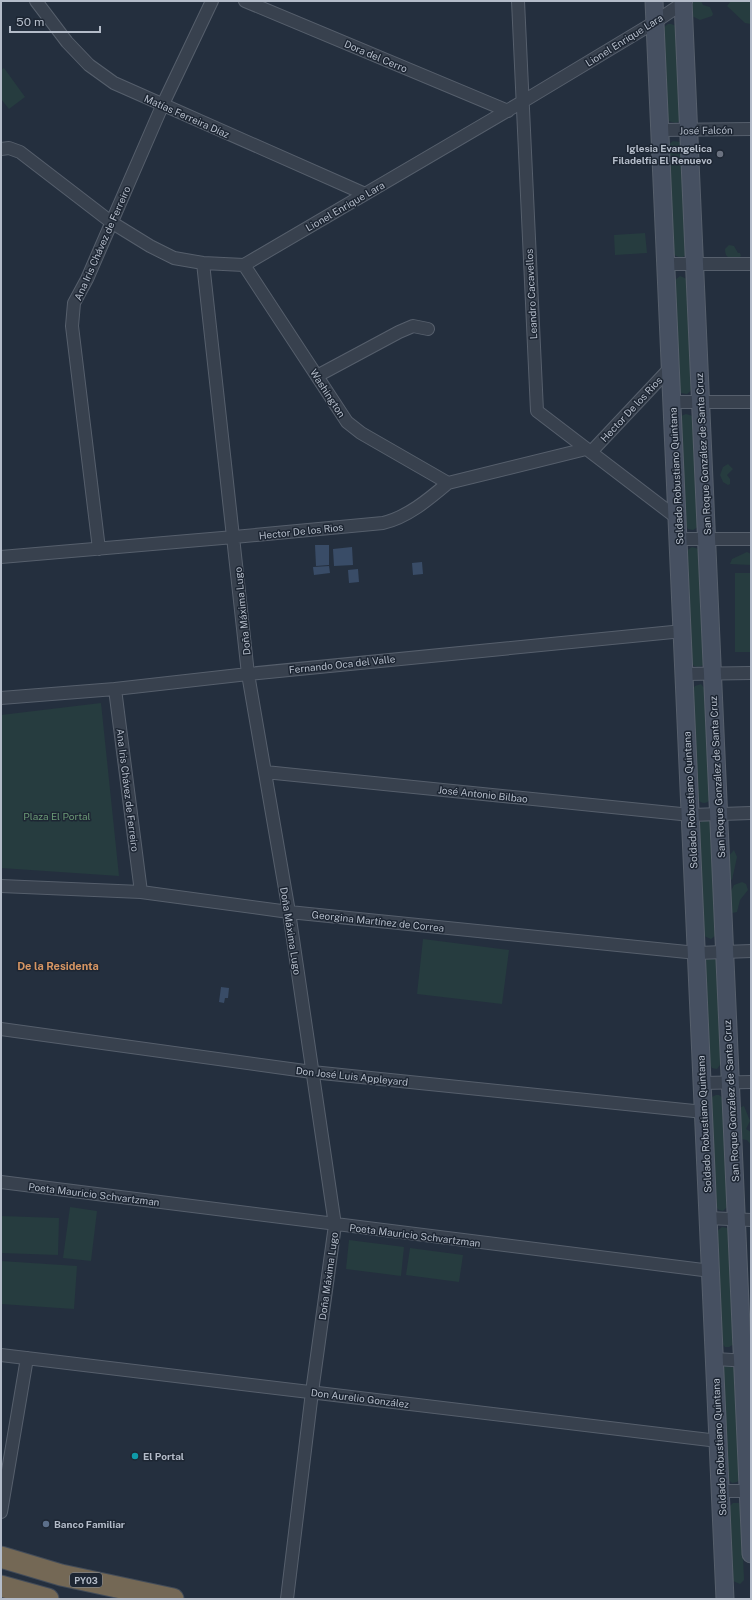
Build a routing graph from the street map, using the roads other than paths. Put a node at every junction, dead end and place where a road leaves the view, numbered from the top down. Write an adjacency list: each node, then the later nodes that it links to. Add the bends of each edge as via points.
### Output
1 (36, 1): 9 (street, Matías Ferreira Díaz, via 67,42 89,65 114,83)
2 (212, 1): 9 (street, Ana Iris Chávez de Ferreiro)
3 (245, 1): 10 (street, Dora del Cerro)
4 (518, 1): 8 (street, Leandro Cacavellos)
5 (654, 1): 7 (street, Soldado Robustiano Quintana)
6 (684, 1): 7 (street, Lionel Enrique Lara); 13 (street, San Roque González de Santa Cruz)
7 (655, 22): 8 (street, Lionel Enrique Lara); 12 (street, Soldado Robustiano Quintana)
8 (522, 102): 10 (street, Lionel Enrique Lara); 28 (street, Leandro Cacavellos, via 536,411)
9 (163, 104): 15 (street, Matías Ferreira Díaz); 16 (street, Ana Iris Chávez de Ferreiro)
10 (508, 111): 15 (street, Lionel Enrique Lara)
11 (751, 129): 13 (street, José Falcón)
12 (660, 130): 13 (street, José Falcón); 18 (street, Soldado Robustiano Quintana)
13 (689, 130): 19 (street, San Roque González de Santa Cruz)
14 (1, 149): 16 (street, via 9,148 20,152)
15 (365, 194): 21 (street, Lionel Enrique Lara)
16 (111, 222): 17 (street, via 174,258); 35 (street, Ana Iris Chávez de Ferreiro, via 74,303 72,326)
17 (203, 263): 21 (street); 31 (street, Doña Máxima Lugo)
18 (666, 264): 19 (street); 23 (street, Soldado Robustiano Quintana)
19 (695, 264): 20 (street); 26 (street, San Roque González de Santa Cruz)
20 (751, 264)
21 (244, 265): 24 (street, Washington)
22 (428, 329): 24 (street, via 413,326)
23 (671, 367): 25 (street, Soldado Robustiano Quintana); 28 (street, Hector De los Rios)
24 (317, 376): 29 (street, Washington, via 347,422 361,433)
25 (672, 402): 26 (street); 30 (street, Soldado Robustiano Quintana)
26 (701, 402): 27 (street); 34 (street, San Roque González de Santa Cruz)
27 (751, 402)
28 (588, 451): 29 (street, Hector De los Rios); 30 (street, Leandro Cacavellos)
29 (448, 483): 31 (street, Hector De los Rios, via 397,520)
30 (678, 518): 32 (street, Soldado Robustiano Quintana)
31 (234, 537): 35 (street, Hector De los Rios); 40 (street, Doña Máxima Lugo)
32 (678, 539): 34 (street); 37 (street, Soldado Robustiano Quintana)
33 (751, 539): 34 (street)
34 (707, 540): 38 (street, San Roque González de Santa Cruz)
35 (99, 549): 36 (street, Hector De los Rios)
36 (1, 557)
37 (682, 631): 40 (street, Fernando Oca del Valle); 41 (street, Soldado Robustiano Quintana)
38 (712, 673): 39 (street); 41 (street); 45 (street, San Roque González de Santa Cruz)
39 (751, 673)
40 (248, 674): 42 (street, Fernando Oca del Valle); 44 (street, Doña Máxima Lugo)
41 (684, 674): 47 (street, Soldado Robustiano Quintana)
42 (115, 689): 43 (street, Fernando Oca del Valle); 49 (street, Ana Iris Chávez de Ferreiro)
43 (1, 698)
44 (265, 772): 47 (street, José Antonio Bilbao); 50 (street, Doña Máxima Lugo)
45 (719, 813): 46 (street, José Antonio Bilbao); 47 (street, José Antonio Bilbao); 51 (street, San Roque González de Santa Cruz)
46 (751, 813)
47 (696, 814): 53 (street, Soldado Robustiano Quintana)
48 (1, 886): 49 (street, Georgina Martínez de Correa)
49 (141, 892): 50 (street, Georgina Martínez de Correa)
50 (289, 912): 53 (street, Georgina Martínez de Correa); 55 (street, Doña Máxima Lugo)
51 (725, 951): 52 (street, Georgina Martínez de Correa); 53 (street, Georgina Martínez de Correa); 58 (street, San Roque González de Santa Cruz)
52 (751, 951)
53 (701, 953): 57 (street, Soldado Robustiano Quintana)
54 (1, 1029): 55 (street, Don José Luis Appleyard)
55 (312, 1072): 59 (street, Don José Luis Appleyard); 63 (street, Doña Máxima Lugo)
56 (751, 1082): 58 (street)
57 (702, 1083): 58 (street); 59 (street, Soldado Robustiano Quintana)
58 (731, 1083): 62 (street, San Roque González de Santa Cruz)
59 (704, 1112): 61 (street, Soldado Robustiano Quintana)
60 (1, 1182): 63 (street, Poeta Mauricio Schvartzman)
61 (708, 1218): 62 (street); 64 (street, Soldado Robustiano Quintana)
62 (744, 1220): 68 (street, San Roque González de Santa Cruz)
63 (335, 1225): 64 (street, Poeta Mauricio Schvartzman); 69 (street, Doña Máxima Lugo)
64 (711, 1271): 67 (street, Soldado Robustiano Quintana)
65 (1, 1355): 66 (street, Don Aurelio González)
66 (27, 1358): 69 (street, Don Aurelio González); 73 (street)
67 (715, 1359): 68 (street); 70 (street, Soldado Robustiano Quintana)
68 (747, 1361): 72 (street, San Roque González de Santa Cruz)
69 (312, 1392): 70 (street, Don Aurelio González); 79 (street, Doña Máxima Lugo)
70 (718, 1441): 71 (street, Soldado Robustiano Quintana)
71 (720, 1491): 72 (street); 80 (street, Soldado Robustiano Quintana)
72 (750, 1491): 74 (street, San Roque González de Santa Cruz)
73 (1, 1512)
74 (751, 1554)
75 (1, 1557): 78 (highway, PY03, via 61,1575)
76 (1, 1586): 77 (highway)
77 (48, 1599)
78 (173, 1599)
79 (287, 1599)
80 (725, 1599)

